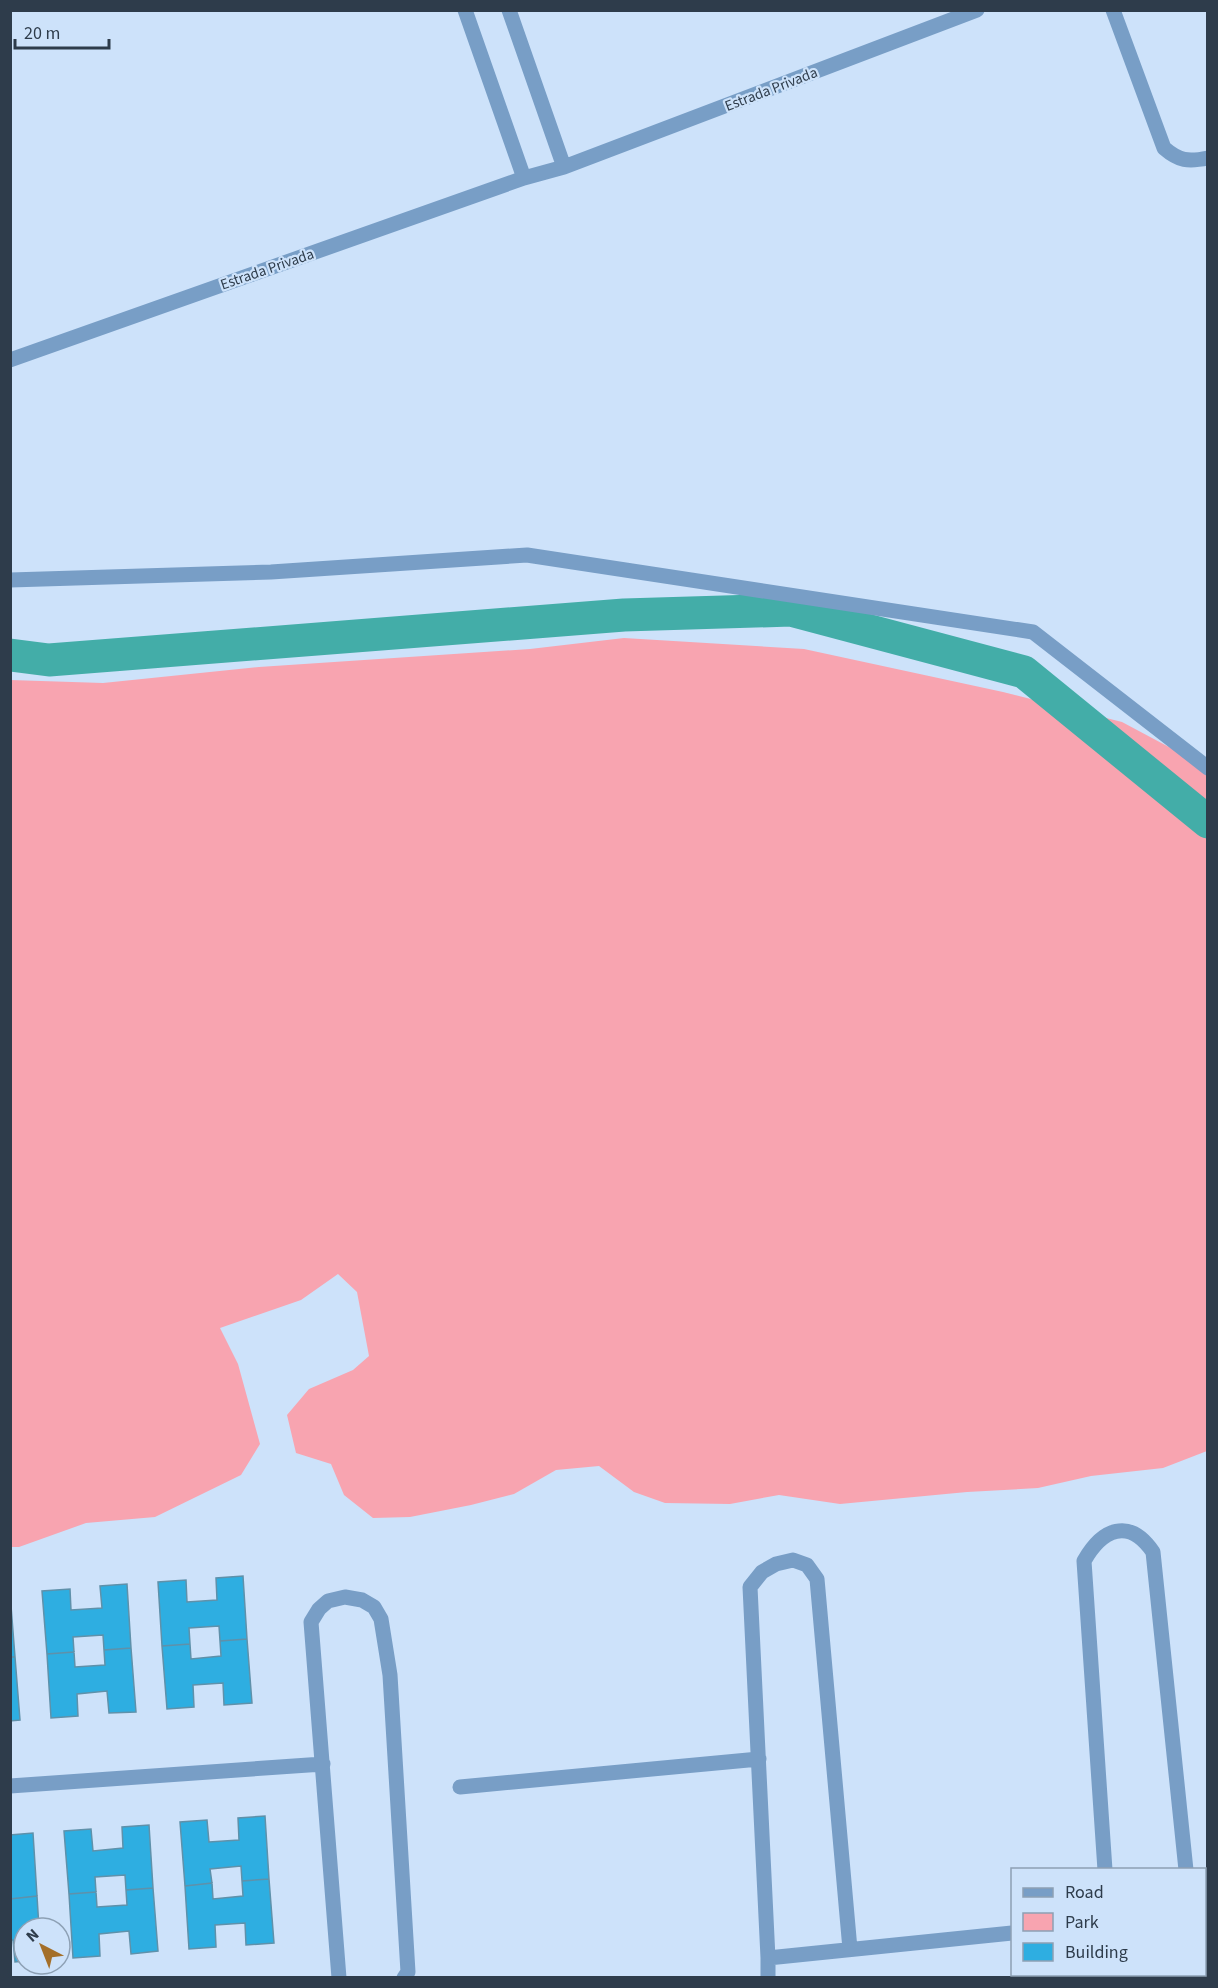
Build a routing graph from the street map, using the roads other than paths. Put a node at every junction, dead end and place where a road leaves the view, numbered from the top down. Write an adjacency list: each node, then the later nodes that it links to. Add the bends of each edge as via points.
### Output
1 (465, 10): 7 (street)
2 (509, 10): 6 (street)
3 (977, 10): 6 (street, Estrada Privada)
4 (1113, 10): 5 (street, via 1164,148 1191,162)
5 (1208, 158)
6 (564, 167): 7 (street, Estrada Privada)
7 (524, 178): 8 (street, Estrada Privada)
8 (10, 360)
9 (10, 580): 10 (street, via 270,572 526,555 1033,632)
10 (1208, 768)
11 (759, 1759): 14 (street); 18 (street, via 750,1587 762,1572 793,1560 807,1565 817,1579); 19 (street)
12 (323, 1764): 13 (street); 20 (street); 21 (street, via 311,1622 328,1601 345,1597 362,1600 374,1607 381,1619 390,1675 408,1972)
13 (10, 1786)
14 (460, 1787)
15 (1105, 1868): 16 (street, via 1084,1561 1105,1534 1132,1531 1153,1552)
16 (1186, 1868)
17 (1011, 1933): 18 (street)
18 (850, 1948): 19 (street)
19 (768, 1958): 22 (street)
20 (339, 1977)
21 (404, 1977)
22 (768, 1977)

